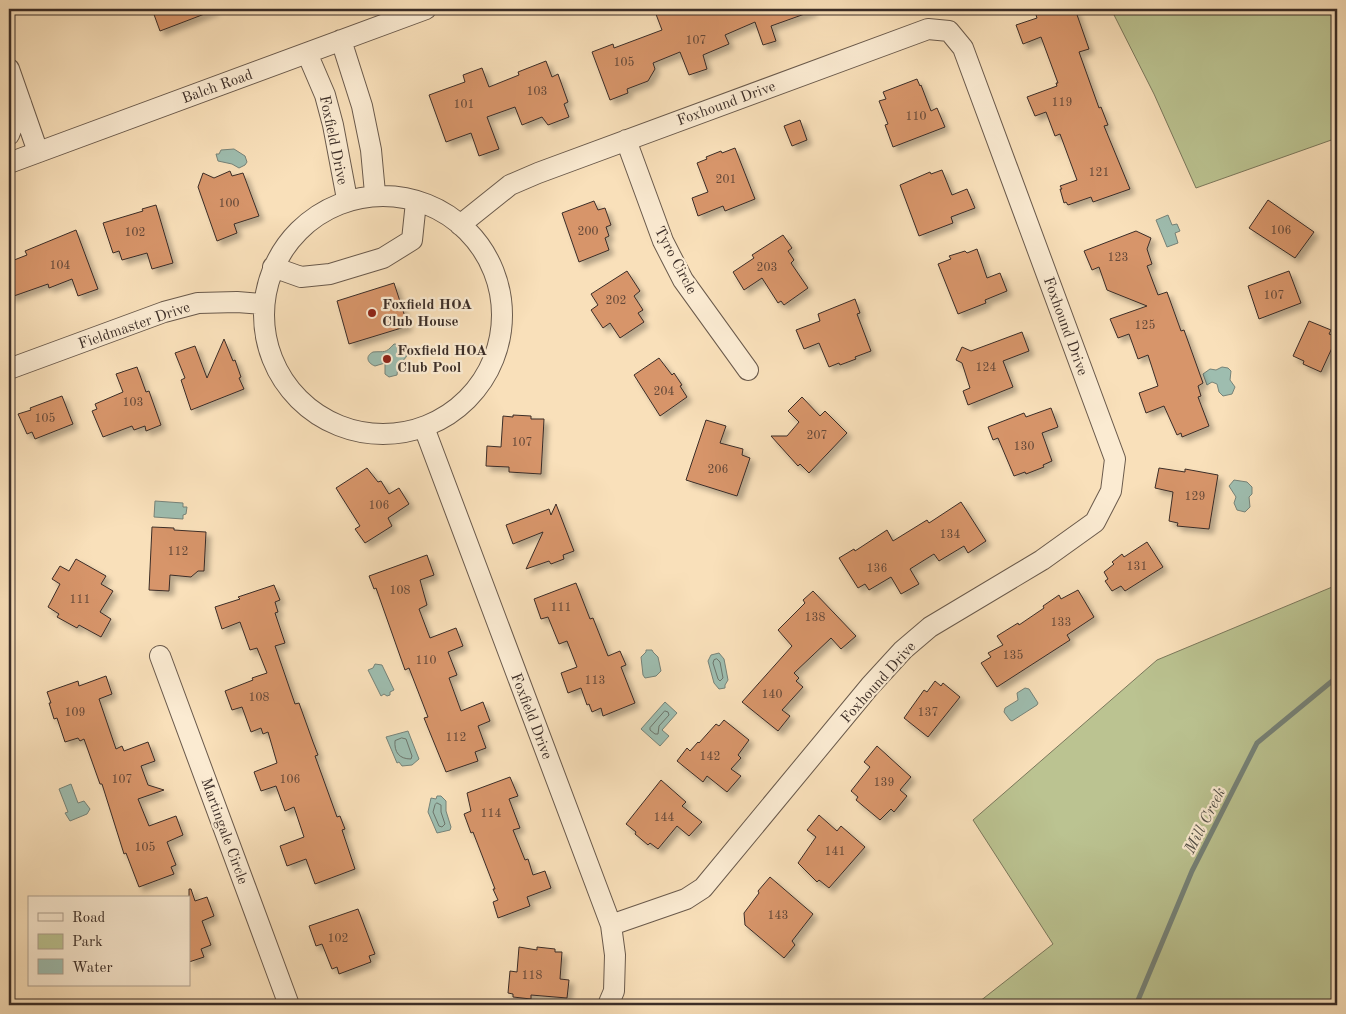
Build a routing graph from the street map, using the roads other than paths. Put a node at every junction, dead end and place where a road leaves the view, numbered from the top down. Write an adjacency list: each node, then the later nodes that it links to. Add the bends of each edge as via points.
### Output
1 (426, 9): 2 (street, Balch Road)
2 (341, 40): 3 (street, Balch Road); 10 (street, Foxfield Drive, via 362,106)
3 (307, 54): 8 (street, Balch Road); 11 (street, Foxfield Drive, via 326,95)
4 (9, 69): 5 (street)
5 (21, 104): 6 (street); 8 (street)
6 (9, 135)
7 (626, 140): 13 (street, Foxhound Drive, via 510,185); 17 (street, Tyro Circle, via 663,241 683,280); 20 (street, Foxhound Drive, via 928,29 949,31 963,48 1115,459 1111,491 1095,522 1042,560 930,627 903,650 703,888 686,899)
8 (38, 152): 9 (street, Balch Road)
9 (9, 163)
10 (375, 194): 11 (street); 12 (street)
11 (347, 199): 14 (street, via 313,217 295,232 283,247)
12 (416, 202): 13 (street, via 426,204); 14 (street, via 412,240 383,258 330,274 301,277)
13 (460, 225): 18 (street, via 474,240 493,272 500,296 501,328 497,352 477,391 445,420)
14 (274, 267): 15 (street, via 266,284)
15 (263, 304): 16 (street, Fieldmaster Drive, via 198,303 164,312); 18 (street, via 263,324 272,355 286,382 322,415 358,431 380,434)
16 (9, 369)
17 (748, 370)
18 (425, 430): 20 (street, Foxfield Drive)
19 (160, 656): 21 (street, Martingale Circle)
20 (611, 925): 22 (street, Foxfield Drive, via 615,955 614,991)
21 (289, 1005)
22 (608, 1005)

